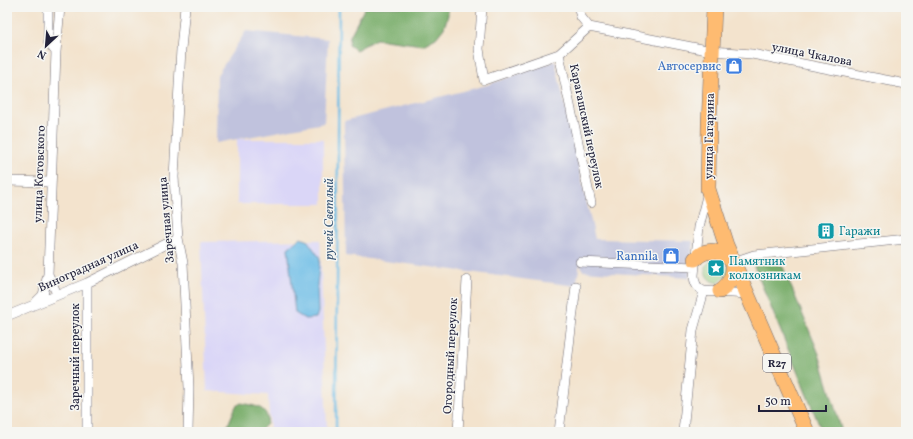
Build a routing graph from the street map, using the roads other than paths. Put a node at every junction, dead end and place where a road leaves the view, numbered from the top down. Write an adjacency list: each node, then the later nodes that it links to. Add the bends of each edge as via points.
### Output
1 (48, 7): 9 (street, улица Котовского, via 48,42)
2 (60, 7): 9 (street, улица Котовского)
3 (185, 7): 16 (street, Заречная улица, via 174,176)
4 (482, 7): 10 (street, via 479,49 484,80)
5 (578, 7): 7 (street, via 581,17)
6 (714, 7): 8 (main road, улица Гагарина / R27)
7 (590, 27): 8 (street, улица Чкалова); 10 (street)
8 (712, 51): 11 (street, улица Чкалова, via 752,54); 14 (main road, улица Гагарина / R27)
9 (56, 52): 13 (street, улица Котовского)
10 (560, 54): 15 (street, Карагашский переулок)
11 (906, 84)
12 (7, 181): 13 (street)
13 (51, 182): 21 (street, улица Котовского)
14 (708, 189): 19 (main road, улица Гагарина / R27); 20 (street, via 702,209)
15 (591, 203)
16 (178, 238): 23 (street, Виноградная улица); 32 (street, Заречная улица, via 183,263 189,388)
17 (906, 239): 19 (street, via 754,255)
18 (580, 262): 20 (street)
19 (733, 262): 20 (main road, via 711,250 703,252); 26 (main road, via 732,278); 28 (main road, R27)
20 (695, 263): 25 (street, via 695,282 698,288)
21 (48, 274): 27 (street, улица Котовского); 29 (street, via 43,295)
22 (467, 280): 33 (street, Огородный переулок)
23 (86, 283): 27 (street, Виноградная улица); 31 (street, Заречный переулок)
24 (576, 286): 34 (street)
25 (704, 291): 26 (street); 35 (street, via 693,330)
26 (720, 291): 28 (street)
27 (57, 294): 29 (street, Виноградная улица)
28 (747, 294): 36 (main road, R27)
29 (35, 303): 30 (street, Виноградная улица)
30 (7, 316)
31 (87, 432)
32 (188, 432)
33 (458, 432)
34 (559, 432)
35 (683, 432)
36 (807, 432)

